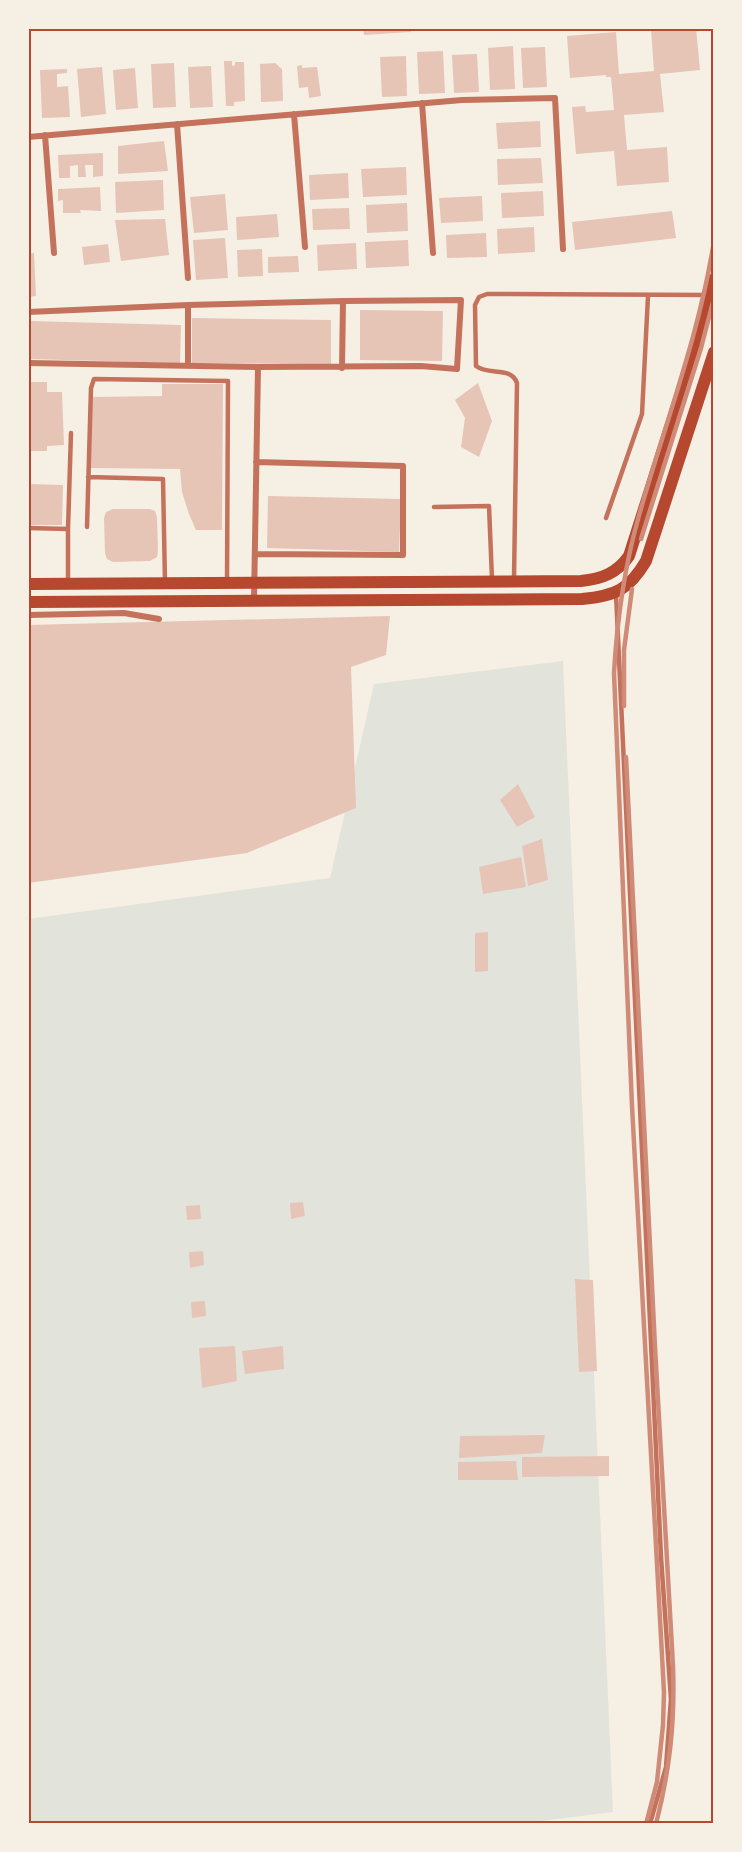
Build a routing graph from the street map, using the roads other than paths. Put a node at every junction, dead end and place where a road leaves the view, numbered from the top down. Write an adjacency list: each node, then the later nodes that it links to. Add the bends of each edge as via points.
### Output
1 (422, 103): 2 (street); 7 (street, via 555,98); 9 (street)
2 (294, 114): 3 (street); 6 (street)
3 (177, 124): 4 (street); 10 (street)
4 (45, 135): 5 (street); 8 (street)
5 (28, 137)
6 (305, 247)
7 (563, 249)
8 (54, 253)
9 (433, 253)
10 (188, 278)
11 (714, 279): 13 (main road)
12 (648, 296): 13 (lane); 26 (lane, via 642,414); 31 (lane, via 487,294 479,297 475,305 476,366 483,371 510,373 518,383)
13 (712, 296): 31 (main road, via 629,556 618,569 602,578)
14 (343, 301): 15 (street); 21 (street); 21 (street, via 461,300 457,369)
15 (188, 305): 16 (street); 19 (street)
16 (28, 312)
17 (714, 352): 38 (main road, via 646,561 628,586)
18 (28, 363): 19 (street)
19 (188, 366): 20 (street)
20 (258, 367): 21 (street); 23 (street)
21 (342, 368)
22 (71, 432): 29 (lane)
23 (256, 462): 30 (street); 30 (street, via 404,466 403,555)
24 (88, 477): 27 (lane); 34 (lane, via 163,478); 35 (lane, via 94,379 228,381)
25 (434, 507): 33 (lane, via 489,506)
26 (606, 518)
27 (87, 527)
28 (28, 528): 29 (lane)
29 (68, 529): 37 (lane)
30 (255, 554): 32 (street)
31 (514, 581): 33 (main road)
32 (254, 582): 33 (main road); 35 (main road); 39 (street)
33 (492, 582)
34 (165, 583): 35 (main road); 37 (main road)
35 (227, 583)
36 (28, 584): 37 (main road)
37 (68, 584)
38 (616, 592): 39 (main road, via 582,599); 43 (lane, via 671,1699 666,1767)
39 (254, 601): 40 (main road)
40 (28, 602)
41 (28, 615): 42 (street, via 124,614)
42 (159, 619)
43 (650, 1824)

